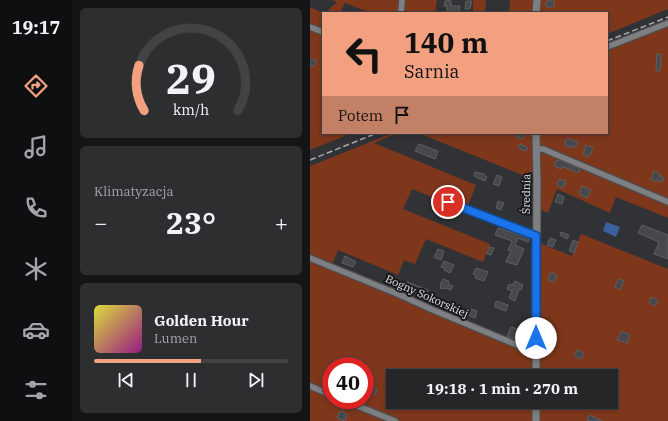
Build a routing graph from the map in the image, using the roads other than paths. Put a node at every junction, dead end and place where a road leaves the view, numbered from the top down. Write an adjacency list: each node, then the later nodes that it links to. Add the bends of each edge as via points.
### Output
1 (402, 0): 3 (street)
2 (537, 0): 4 (street)
3 (401, 12)
4 (536, 12)
5 (668, 23): 8 (street)
6 (310, 27): 7 (street)
7 (322, 32)
8 (608, 47)
9 (536, 134): 10 (street, Średnia)
10 (537, 149): 12 (street, via 543,149); 13 (street, Średnia)
11 (448, 202): 13 (street)
12 (668, 202)
13 (536, 236): 15 (street, Średnia)
14 (310, 258): 15 (street, Bogny Sokorskiej, via 529,350)
15 (536, 350): 16 (street, Średnia)
16 (536, 369)
17 (310, 386): 18 (street)
18 (322, 391)
19 (365, 409): 21 (street)
20 (536, 409): 22 (street)
21 (395, 421)
22 (536, 421)

